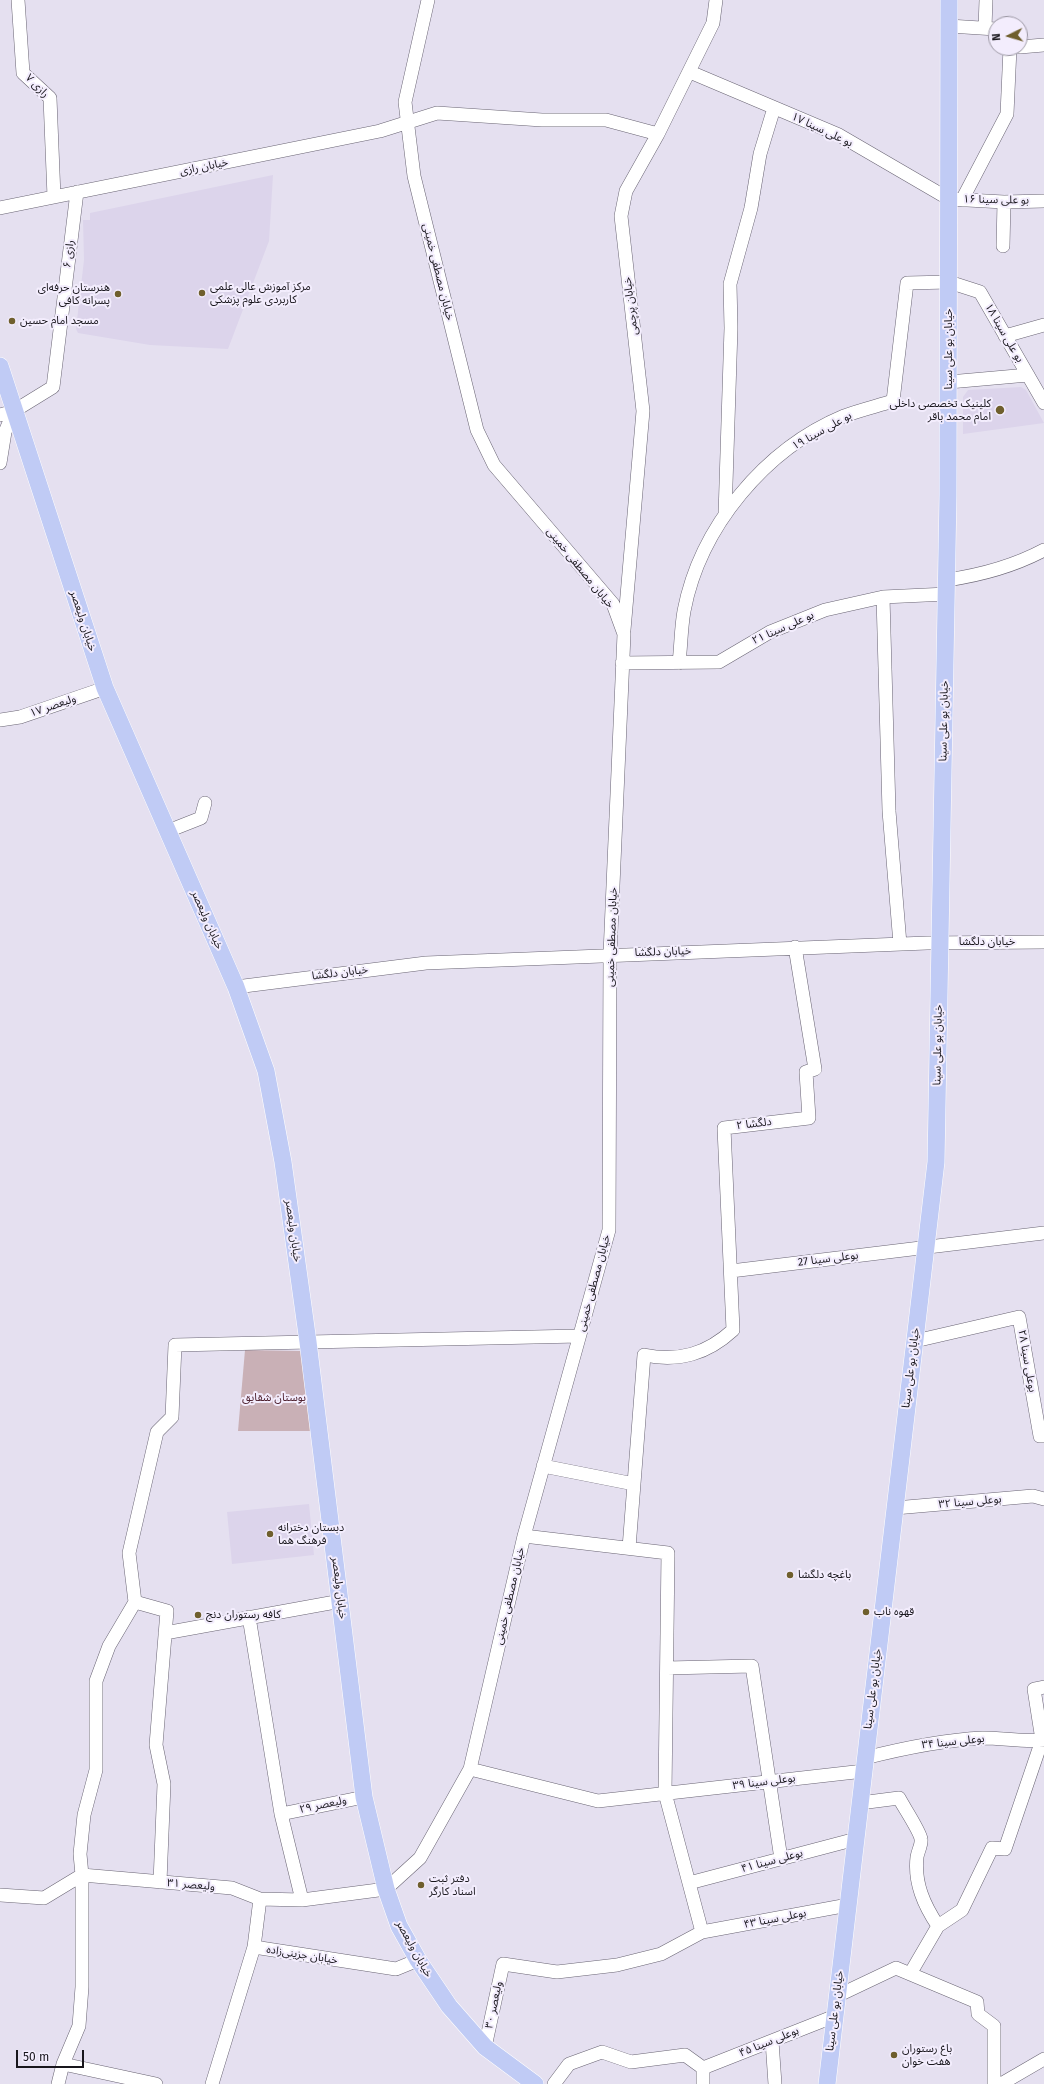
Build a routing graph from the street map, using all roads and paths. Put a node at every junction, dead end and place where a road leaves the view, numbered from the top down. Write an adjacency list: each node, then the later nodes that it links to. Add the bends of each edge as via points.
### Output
1 (18, 0): 17 (street, رازی ۷, via 23,73 50,98)
2 (428, 0): 14 (street, خیابان مصطفی خمینی, via 405,102)
3 (716, 0): 12 (street, خیابان پرچمی, via 713,23)
4 (949, 0): 7 (main road, خیابان بو علی سینا)
5 (986, 0): 6 (street)
6 (988, 16)
7 (949, 26): 8 (street); 18 (main road, خیابان بو علی سینا)
8 (988, 29)
9 (1044, 45): 10 (street)
10 (1028, 46)
11 (1010, 56): 18 (street, via 1007,114)
12 (690, 72): 13 (street, بو علی سینا ۱۷); 15 (street, خیابان پرچمی)
13 (774, 108): 18 (street, بو علی سینا ۱۷, via 839,136); 32 (street, via 760,154 751,208 730,284)
14 (408, 122): 15 (street, خیابان رازی, via 437,113 542,120 606,120); 16 (street, خیابان رازی, via 380,131); 36 (street, خیابان مصطفی خمینی, via 414,176 477,430 494,465 613,604)
15 (658, 134): 36 (street, خیابان پرچمی, via 626,191 620,216 643,412)
16 (77, 192): 17 (street, خیابان رازی); 30 (street, رازی ۶, via 53,387)
17 (54, 197): 21 (street, خیابان رازی)
18 (955, 200): 20 (street, بو علی سینا ۱۶); 23 (main road, خیابان بو علی سینا)
19 (1044, 201): 20 (street, بو علی سینا ۱۶)
20 (1004, 202): 22 (street)
21 (0, 208)
22 (1003, 246)
23 (949, 282): 25 (street, بو علی سینا ۱۸, via 980,292); 28 (main road, خیابان بو علی سینا); 32 (street, بو علی سینا ۱۹, via 907,283 893,401 844,416 798,441 758,474)
24 (1044, 325): 25 (street)
25 (1005, 336): 27 (street, بو علی سینا ۱۸)
26 (0, 366): 30 (main road, خیابان ولیعصر)
27 (1028, 375): 28 (street); 29 (street, بو علی سینا ۱۸)
28 (949, 382): 34 (main road, خیابان بو علی سینا)
29 (1044, 403)
30 (7, 413): 31 (street); 39 (main road, خیابان ولیعصر)
31 (0, 463)
32 (725, 515): 38 (street, بو علی سینا ۱۹, via 700,561 687,604)
33 (1044, 550): 34 (street, بو علی سینا ۲۱, via 1014,564)
34 (947, 587): 35 (street, بو علی سینا ۲۱); 43 (main road, خیابان بو علی سینا)
35 (883, 597): 38 (street, بو علی سینا ۲۱, via 825,610 797,620 750,642 719,662); 45 (street, via 889,811)
36 (624, 634): 37 (street, خیابان مصطفی خمینی)
37 (622, 663): 38 (street, بو علی سینا ۲۱); 47 (street, خیابان مصطفی خمینی)
38 (679, 663)
39 (105, 688): 40 (street, ولیعصر ۱۷, via 20,717); 42 (main road, خیابان ولیعصر)
40 (0, 720)
41 (205, 803): 42 (street, via 201,818)
42 (168, 831): 48 (main road, خیابان ولیعصر)
43 (940, 942): 44 (street, خیابان دلگشا); 45 (street, خیابان دلگشا); 50 (main road, خیابان بو علی سینا, via 936,1162)
44 (1044, 942)
45 (900, 944): 46 (street, خیابان دلگشا)
46 (795, 947): 47 (street, خیابان دلگشا); 51 (street, دلگشا ۲, via 815,1070 806,1072 809,1118 724,1128)
47 (610, 954): 48 (street, خیابان دلگشا, via 426,963); 52 (street, خیابان مصطفی خمینی, via 609,1230)
48 (236, 986): 54 (main road, خیابان ولیعصر, via 266,1071 283,1162)
49 (1044, 1233): 50 (street, بوعلی سینا 27)
50 (926, 1247): 51 (street, بوعلی سینا 27); 53 (main road, خیابان بو علی سینا)
51 (730, 1271): 57 (street, دلگشا ۲, via 733,1330 711,1347 685,1357 644,1355)
52 (579, 1336): 54 (street); 56 (street, خیابان مصطفی خمینی)
53 (915, 1341): 55 (street, بوعلی سینا ۲۸, via 1019,1317 1040,1436); 59 (main road, خیابان بو علی سینا)
54 (308, 1342): 62 (main road, خیابان ولیعصر); 63 (street, via 175,1344 172,1417 157,1432 129,1554)
55 (1044, 1436)
56 (543, 1466): 57 (street); 60 (street, خیابان مصطفی خمینی)
57 (634, 1484): 61 (street)
58 (1044, 1499): 59 (street, بوعلی سینا ۳۲, via 1033,1496)
59 (895, 1508): 69 (main road, خیابان بو علی سینا)
60 (524, 1536): 61 (street); 70 (street, خیابان مصطفی خمینی)
61 (629, 1548): 66 (street, via 668,1553)
62 (341, 1601): 64 (street); 73 (main road, خیابان ولیعصر)
63 (135, 1602): 65 (street, via 167,1611); 78 (street, via 109,1646 96,1681 96,1770 84,1815 80,1854)
64 (249, 1617): 65 (street); 75 (street)
65 (165, 1633): 79 (street, via 156,1745 164,1784)
66 (667, 1668): 71 (street, via 752,1666); 72 (street)
67 (1044, 1687): 68 (street, via 1034,1689)
68 (1043, 1740): 69 (street, بوعلی سینا ۳۴, via 953,1740 924,1745); 86 (street, via 1005,1849 992,1848 962,1910)
69 (864, 1765): 71 (street, بوعلی سینا ۳۹); 74 (main road, خیابان بو علی سینا)
70 (470, 1769): 72 (street, بوعلی سینا ۳۹, via 598,1801); 81 (street, خیابان مصطفی خمینی, via 420,1858)
71 (770, 1781): 72 (street, بوعلی سینا ۳۹); 77 (street)
72 (665, 1793): 80 (street)
73 (364, 1797): 75 (street, ولیعصر ۲۹); 81 (main road, خیابان ولیعصر)
74 (860, 1803): 76 (main road, خیابان بو علی سینا); 86 (street, via 899,1798 921,1838 917,1875 923,1899)
75 (281, 1814): 84 (street)
76 (856, 1839): 77 (street, بوعلی سینا ۴۱); 85 (main road, خیابان بو علی سینا)
77 (781, 1859): 80 (street, بوعلی سینا ۴۱)
78 (82, 1875): 79 (street, ولیعصر ۳۱); 82 (street, via 44,1898); 97 (street, via 82,1987 79,2026)
79 (160, 1882): 83 (street, ولیعصر ۳۱, via 232,1888)
80 (689, 1883): 87 (street)
81 (386, 1889): 84 (street, ولیعصر ۳۱); 89 (main road, خیابان ولیعصر, via 399,1926)
82 (0, 1895)
83 (260, 1899): 84 (street, ولیعصر ۳۱); 88 (street)
84 (302, 1900)
85 (848, 1905): 87 (street, بوعلی سینا ۴۳); 92 (main road, خیابان بو علی سینا)
86 (938, 1926): 91 (street)
87 (702, 1932): 90 (street, بوعلی سینا ۴۳, via 661,1954 617,1965 557,1972)
88 (254, 1947): 89 (street, خیابان جزینی‌زاده, via 396,1969); 101 (street, خیابان جزینی‌زاده)
89 (418, 1960): 95 (main road, خیابان ولیعصر, via 449,2006)
90 (503, 1964): 95 (street, ولیعصر ۳۰)
91 (910, 1974): 92 (street, via 896,1968); 107 (street, via 977,2002 978,2014 994,2026)
92 (837, 1996): 93 (main road, خیابان بو علی سینا)
93 (835, 2016): 94 (street, بوعلی سینا ۴۵); 106 (main road, خیابان بو علی سینا)
94 (772, 2041): 98 (street, بوعلی سینا ۴۵); 105 (street)
95 (486, 2047): 102 (main road, خیابان ولیعصر)
96 (1044, 2059): 108 (street)
97 (63, 2064): 99 (street); 100 (street)
98 (703, 2068): 103 (street, via 685,2055 631,2062 602,2052 569,2064); 104 (street)
99 (58, 2084)
100 (156, 2084)
101 (212, 2084)
102 (535, 2084)
103 (554, 2084)
104 (703, 2084)
105 (775, 2084)
106 (826, 2084)
107 (994, 2084)
108 (1001, 2084)

